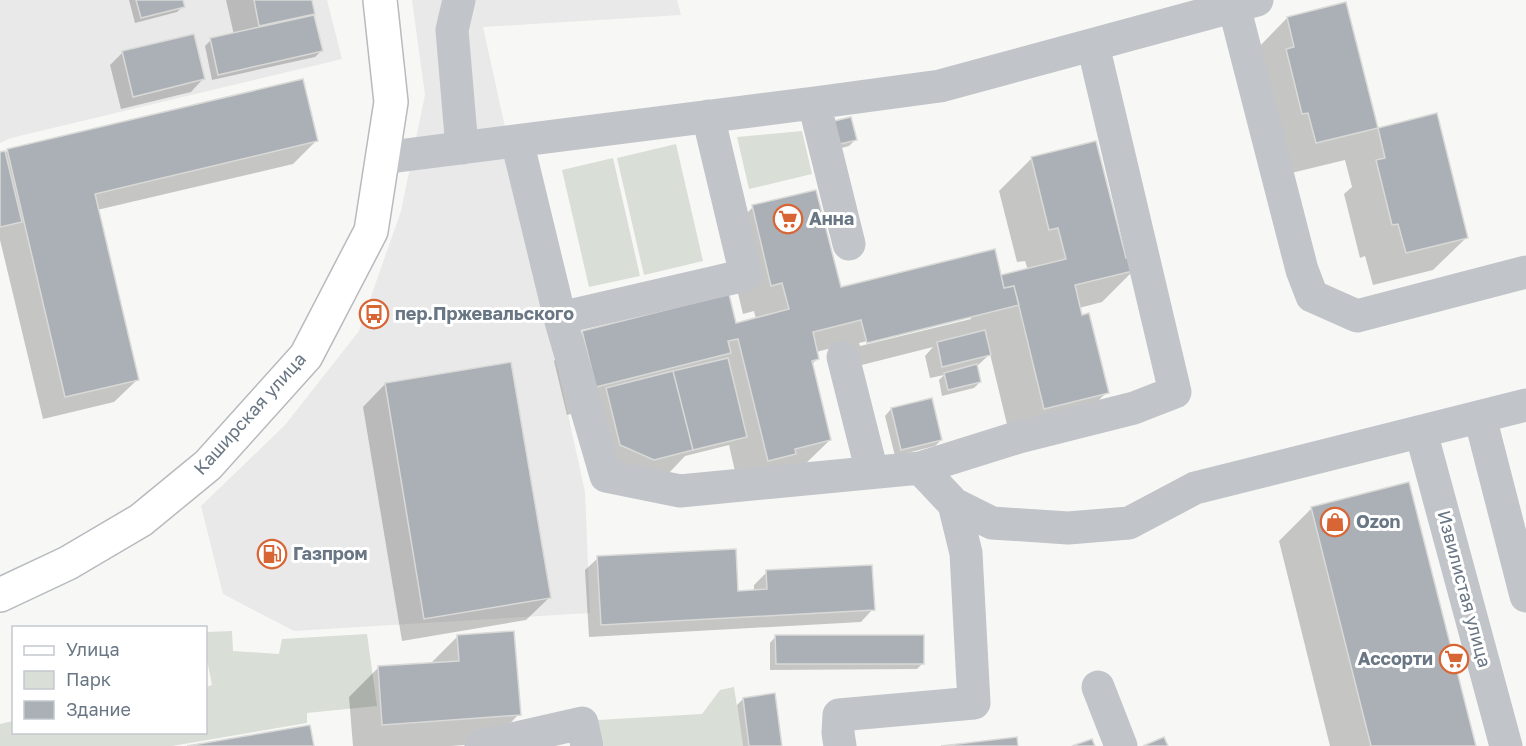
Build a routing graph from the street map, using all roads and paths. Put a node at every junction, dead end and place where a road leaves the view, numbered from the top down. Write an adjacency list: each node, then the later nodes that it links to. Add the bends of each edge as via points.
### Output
1 (380, 0): 9 (main road, Каширская улица, via 390,102)
2 (459, 0): 8 (lane, via 452,30)
3 (1245, 3): 4 (lane); 11 (lane, via 1302,270 1312,296 1357,316)
4 (1093, 45): 5 (lane, via 940,86); 17 (lane, via 1174,392 1134,408 1019,437)
5 (814, 104): 6 (lane); 10 (lane)
6 (708, 116): 7 (lane); 12 (lane, via 746,275)
7 (517, 141): 8 (lane); 12 (lane)
8 (462, 148): 9 (lane)
9 (382, 158): 20 (main road, Каширская улица, via 371,231 306,356 208,465 141,520 68,563)
10 (849, 244)
11 (1526, 272)
12 (560, 318): 18 (lane, via 606,476 680,491)
13 (843, 357): 18 (lane)
14 (1526, 405): 15 (lane)
15 (1480, 417): 16 (lane); 21 (lane)
16 (1421, 432): 19 (lane, via 1195,488 1129,523 1068,528 992,523); 27 (lane, Извилистая улица)
17 (920, 468): 18 (lane); 19 (lane)
18 (872, 472)
19 (954, 504): 25 (lane, via 966,553 974,703 839,716)
20 (0, 595)
21 (1526, 596)
22 (1098, 687): 26 (lane)
23 (481, 746): 24 (lane, via 582,723)
24 (587, 746)
25 (840, 746)
26 (1121, 746)
27 (1506, 746)

